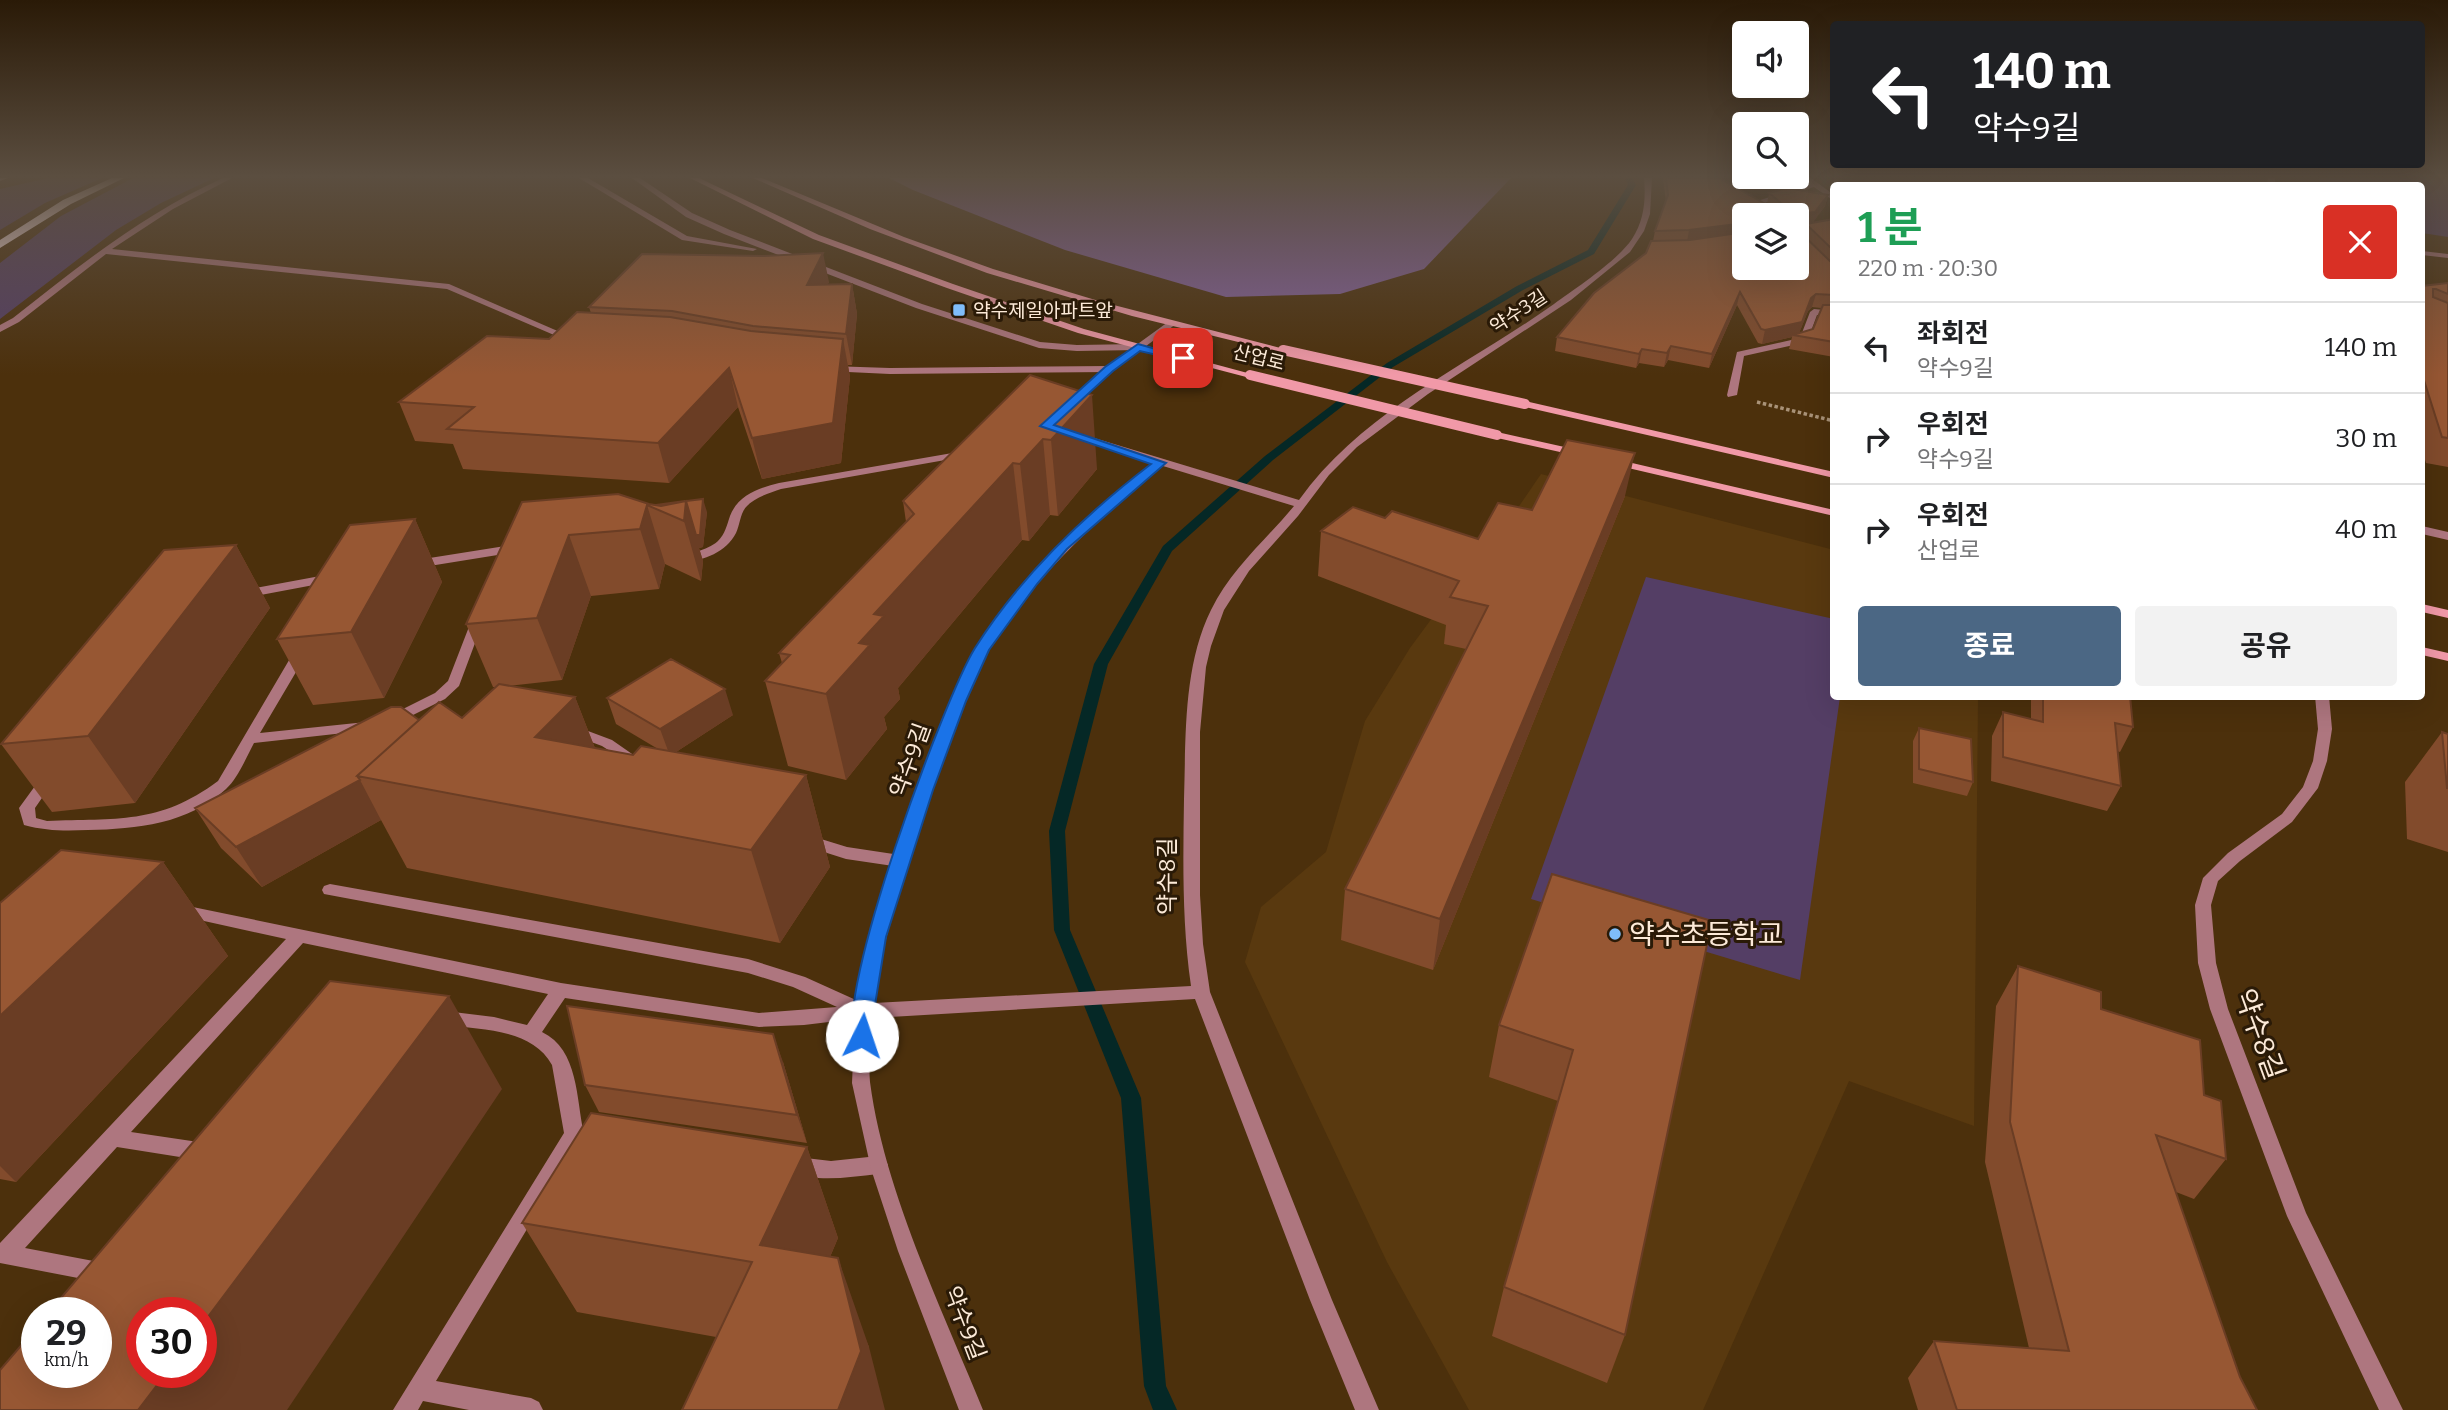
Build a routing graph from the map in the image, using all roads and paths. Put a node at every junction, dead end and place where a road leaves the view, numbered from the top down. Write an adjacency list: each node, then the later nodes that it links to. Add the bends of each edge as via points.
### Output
1 (114, 244): 7 (street)
2 (720, 244): 8 (street)
3 (755, 244): 8 (street)
4 (835, 244): 15 (main road, 산업로)
5 (917, 244): 12 (main road, 산업로, via 988,270)
6 (1636, 244): 19 (street, 약수3길, via 1539,321)
7 (104, 251): 13 (street); 14 (street, via 435,285 460,291)
8 (776, 253): 15 (street, via 1039,345)
9 (2425, 253): 10 (street)
10 (2448, 256)
11 (1830, 314): 18 (street, via 1814,312 1804,340 1740,354)
12 (1171, 324): 15 (street); 27 (main road, 산업로, bridge)
13 (0, 329)
14 (578, 341)
15 (1138, 347): 17 (street); 24 (main road, 산업로, bridge)
16 (814, 368): 17 (street, via 890,372)
17 (1109, 369): 20 (street)
18 (1732, 395): 21 (path)
19 (1421, 396): 28 (street, 약수8길, via 1325,472)
20 (1066, 410)
21 (1830, 420)
22 (1071, 434): 26 (street)
23 (972, 452): 33 (street, via 779,486 748,499 739,508 724,542 701,555)
24 (1592, 457)
25 (1605, 460): 29 (main road)
26 (1160, 463): 28 (street); 49 (street, 약수9길, via 1062,546 981,650)
27 (1830, 474)
28 (1301, 505): 54 (street, 약수8길, via 1231,588 1211,623 1202,657 1192,757 1190,893 1193,951)
29 (1830, 512)
30 (2425, 531): 31 (street)
31 (2448, 536)
32 (531, 546): 34 (street, via 503,556)
33 (675, 561)
34 (399, 567)
35 (338, 587): 36 (street, via 345,576)
36 (224, 597)
37 (2425, 609): 39 (main road)
38 (482, 610): 45 (street, via 454,683 440,696 372,726)
39 (2448, 614)
40 (311, 634): 45 (street)
41 (2425, 652): 42 (main road)
42 (2448, 657)
43 (2322, 700): 69 (street, 약수8길, via 2325,729 2310,788 2287,818 2211,878 2203,905 2207,962 2219,1009 2297,1216)
44 (552, 728): 47 (street, via 576,730 607,743)
45 (250, 738): 46 (street, via 223,784 185,812 160,820 47,826 29,821 27,808)
46 (58, 765)
47 (651, 772)
48 (788, 835): 49 (street, via 846,853)
49 (900, 861): 55 (street, 약수9길, via 876,937)
50 (330, 890): 55 (street, via 748,966 799,982)
51 (171, 909): 52 (street)
52 (299, 936): 53 (street); 58 (street)
53 (561, 990): 55 (street, via 759,1020); 57 (street)
54 (1202, 992): 55 (street); 68 (street, 약수8길)
55 (862, 1011): 61 (street, 약수9길, via 861,1085)
56 (432, 1016): 57 (street)
57 (532, 1032): 64 (street, via 552,1045 561,1063 580,1135)
58 (113, 1138): 59 (street); 62 (street)
59 (219, 1154)
60 (776, 1163): 61 (street, via 831,1170)
61 (878, 1164): 67 (street, 약수9길)
62 (3, 1254): 63 (street)
63 (122, 1277)
64 (418, 1389): 65 (street); 66 (street)
65 (405, 1410)
66 (531, 1410)
67 (971, 1410)
68 (1367, 1410)
69 (2390, 1410)

